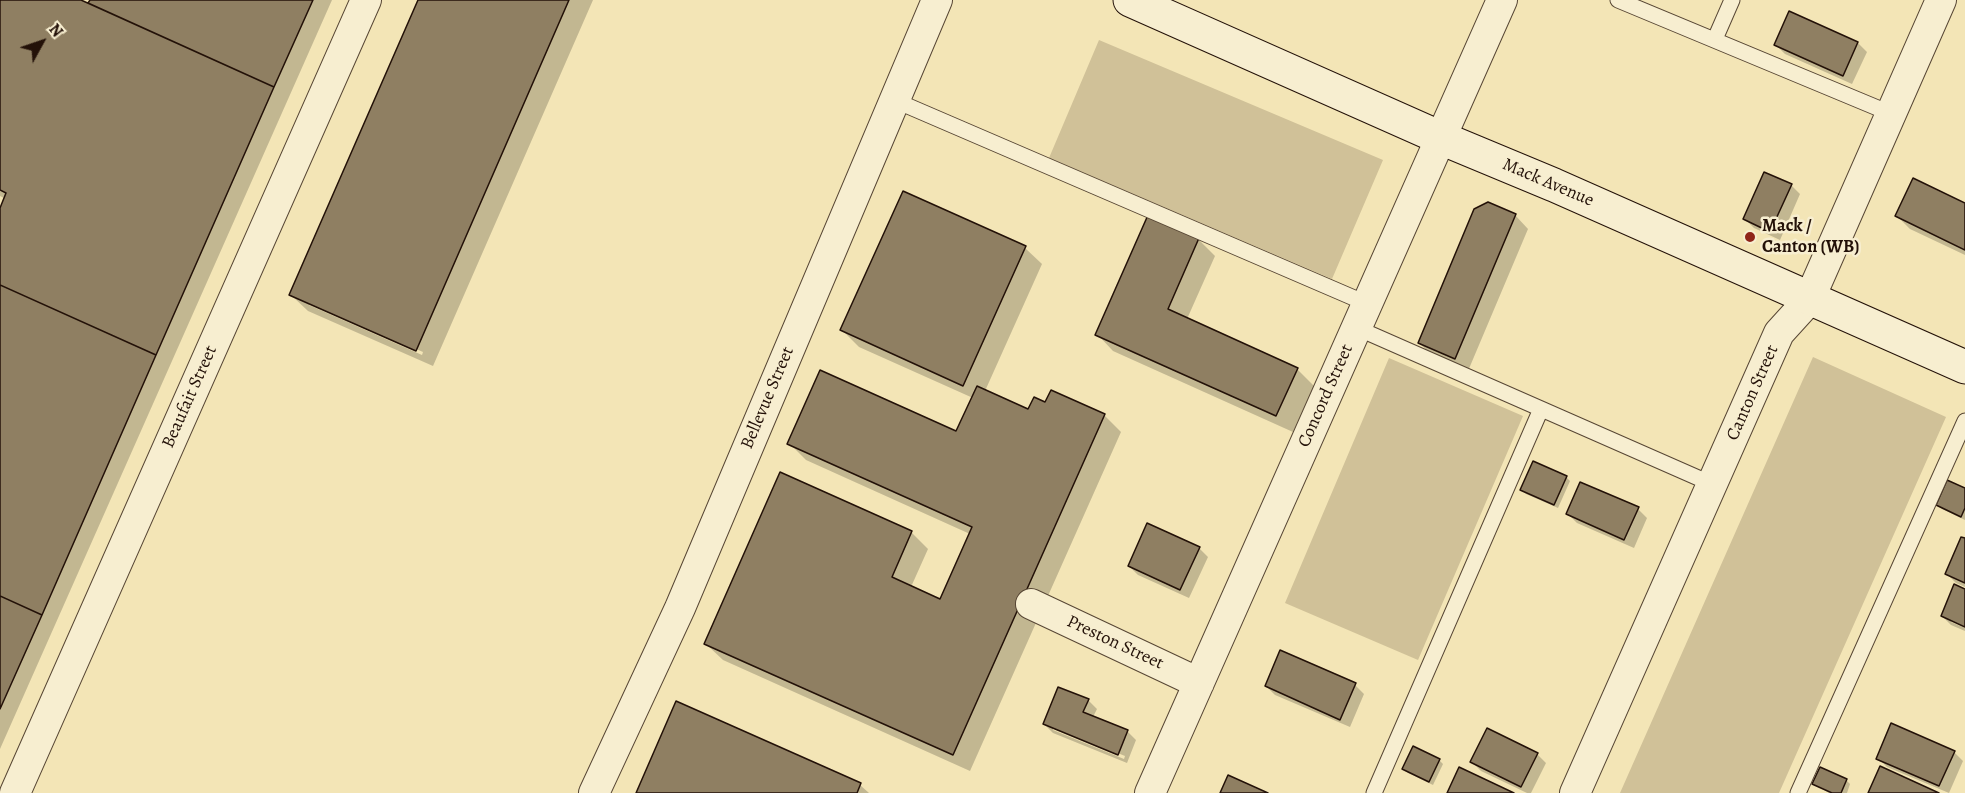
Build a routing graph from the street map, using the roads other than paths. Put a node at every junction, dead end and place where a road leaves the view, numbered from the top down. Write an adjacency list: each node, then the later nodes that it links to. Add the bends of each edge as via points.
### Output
1 (366, 0): 20 (street, Beaufait Street)
2 (937, 0): 9 (street, Bellevue Street)
3 (1130, 0): 11 (main road, Mack Avenue)
4 (1502, 0): 11 (street, Concord Street)
5 (1617, 0): 8 (lane)
6 (1732, 0): 8 (lane)
7 (1941, 0): 10 (street, Canton Street)
8 (1714, 39): 10 (lane)
9 (894, 100): 13 (lane); 21 (street, Bellevue Street, via 680,608)
10 (1892, 114): 12 (street, Canton Street)
11 (1441, 138): 12 (main road, Mack Avenue); 13 (street, Concord Street)
12 (1809, 300): 14 (main road, Mack Avenue); 17 (street, Canton Street, via 1779,333)
13 (1362, 316): 15 (lane); 19 (street, Concord Street)
14 (1965, 368)
15 (1541, 409): 17 (lane); 23 (lane)
16 (1965, 421): 25 (lane)
17 (1712, 484): 24 (street, Canton Street)
18 (1031, 603): 19 (street, Preston Street)
19 (1199, 683): 22 (street, Concord Street)
20 (15, 793)
21 (594, 793)
22 (1150, 793)
23 (1374, 793)
24 (1575, 793)
25 (1798, 793)

